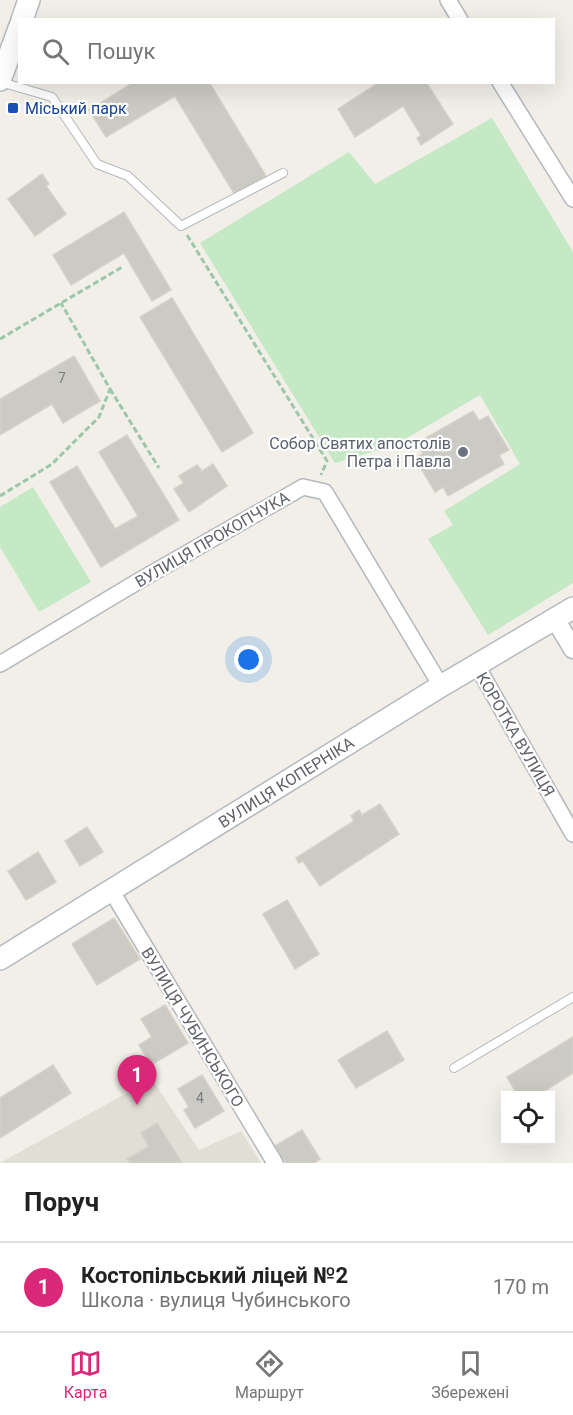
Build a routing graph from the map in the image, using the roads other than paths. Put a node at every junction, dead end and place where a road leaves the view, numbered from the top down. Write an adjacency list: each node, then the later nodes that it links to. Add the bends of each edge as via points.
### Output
1 (29, 0): 3 (main road)
2 (448, 0): 4 (street)
3 (23, 18)
4 (459, 18)
5 (18, 32): 6 (main road)
6 (0, 81): 8 (lane, via 52,97 97,164 128,176 181,226)
7 (501, 84): 9 (street)
8 (283, 173)
9 (573, 199)
10 (573, 608): 11 (main road, ВУЛИЦЯ КОПЕРНІКА)
11 (555, 619): 12 (street); 14 (main road, ВУЛИЦЯ КОПЕРНІКА)
12 (573, 649)
13 (0, 664): 15 (street, ВУЛИЦЯ ПРОКОПЧУКА, via 303,487 325,492)
14 (477, 666): 15 (main road, ВУЛИЦЯ КОПЕРНІКА); 16 (street, КОРОТКА ВУЛИЦЯ)
15 (441, 686): 17 (main road, ВУЛИЦЯ КОПЕРНІКА)
16 (573, 834)
17 (111, 890): 18 (main road, ВУЛИЦЯ КОПЕРНІКА); 21 (street, ВУЛИЦЯ ЧУБИНСЬКОГО)
18 (0, 959)
19 (573, 998): 20 (lane)
20 (454, 1068)
21 (275, 1163)

